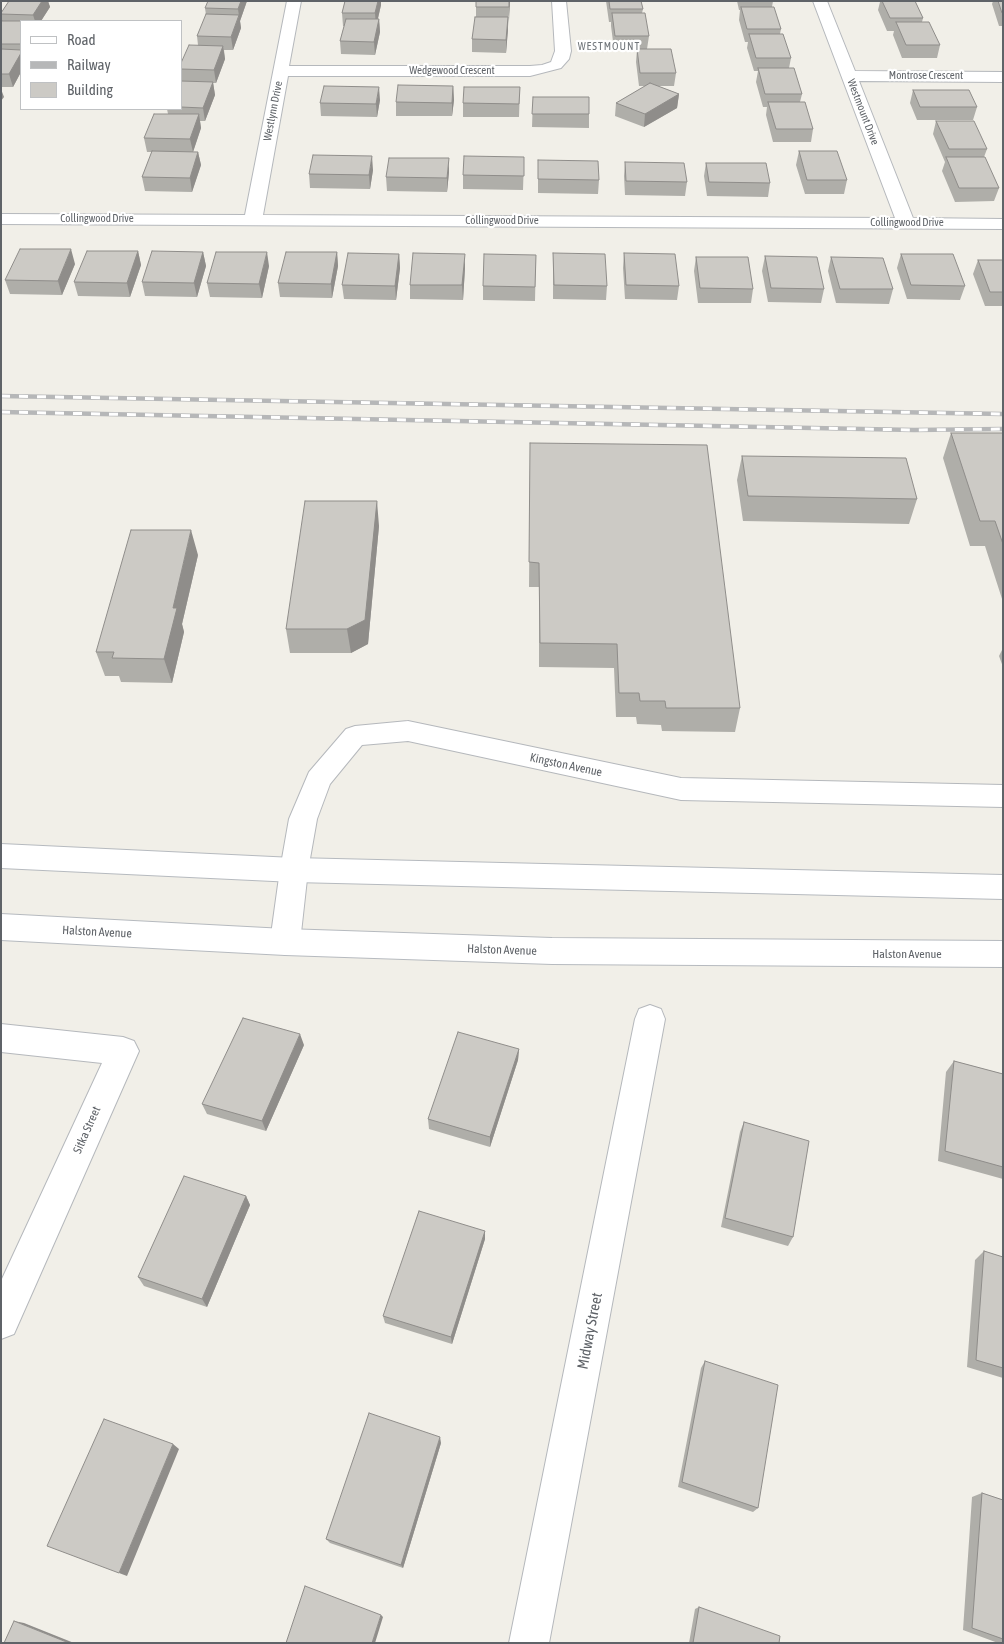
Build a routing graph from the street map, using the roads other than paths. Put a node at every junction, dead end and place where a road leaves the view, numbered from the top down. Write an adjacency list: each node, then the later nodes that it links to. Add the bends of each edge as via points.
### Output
1 (294, 1): 4 (street, Westlynn Drive)
2 (559, 1): 4 (street, Wedgewood Crescent, via 563,51 556,65 544,69)
3 (820, 1): 5 (street, Westmount Drive)
4 (281, 71): 8 (street, Westlynn Drive)
5 (849, 76): 6 (street, Montrose Crescent); 9 (street, Westmount Drive)
6 (1003, 77)
7 (1, 219): 8 (street, Collingwood Drive)
8 (253, 220): 9 (street, Collingwood Drive)
9 (906, 222): 10 (street, Collingwood Drive)
10 (1003, 224)
11 (1003, 796): 13 (street, Kingston Avenue, via 681,789 408,731 355,736 318,778 304,819)
12 (1, 856): 13 (street)
13 (294, 870): 14 (street); 16 (street, Kingston Avenue)
14 (1003, 887)
15 (1, 927): 16 (street, Halston Avenue)
16 (285, 942): 17 (street, Halston Avenue, via 552,951)
17 (1003, 954)
18 (650, 1019): 21 (street, Midway Street)
19 (1, 1038): 20 (street, Sitka Street, via 122,1051)
20 (1, 1321)
21 (529, 1643)

